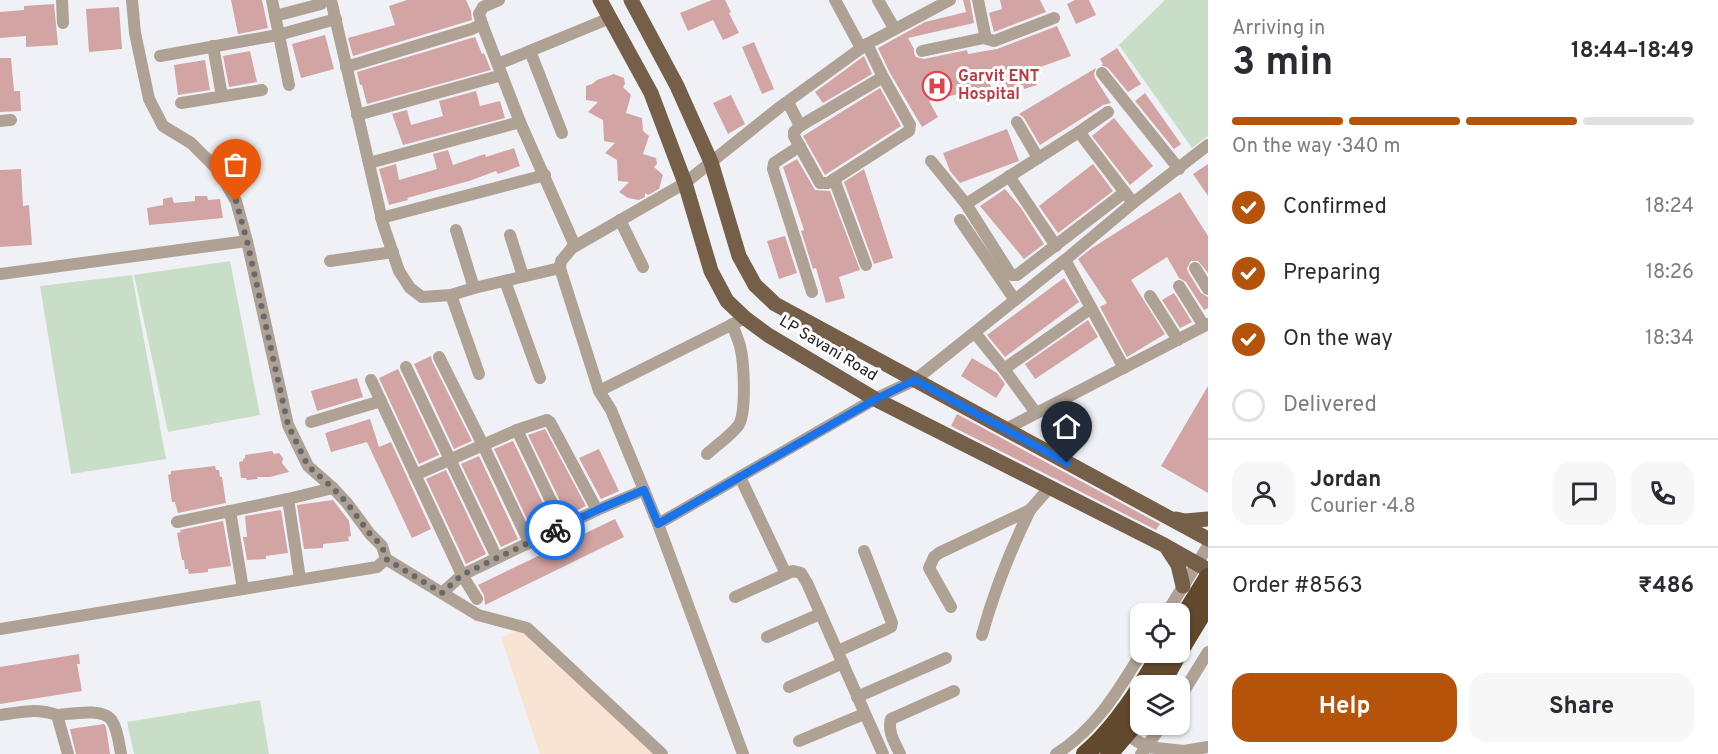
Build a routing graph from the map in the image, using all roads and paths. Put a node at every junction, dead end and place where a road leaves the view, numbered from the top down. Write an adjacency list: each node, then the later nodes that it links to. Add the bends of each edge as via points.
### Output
1 (62, 0): 17 (street)
2 (132, 0): 62 (street, via 148,99 163,126 191,143 218,170 236,201)
3 (272, 0): 13 (street)
4 (324, 0): 13 (street)
5 (331, 0): 16 (street)
6 (499, 0): 18 (street, via 483,7 479,14)
7 (600, 0): 14 (main road, LP Savani Road)
8 (631, 0): 47 (main road, LP Savani Road, via 677,86)
9 (835, 0): 23 (street)
10 (878, 0): 19 (street)
11 (950, 0): 19 (street)
12 (978, 0): 21 (street)
13 (274, 16): 20 (street)
14 (610, 18): 24 (street); 53 (main road, LP Savani Road, via 651,93)
15 (1054, 18): 21 (street, via 994,41)
16 (336, 19): 20 (street); 27 (street)
17 (63, 23)
18 (482, 24): 27 (street); 28 (street)
19 (894, 28): 23 (street)
20 (278, 35): 22 (street); 31 (street)
21 (984, 38): 25 (street)
22 (213, 46): 26 (street); 33 (street)
23 (864, 46): 30 (street); 34 (street)
24 (530, 51): 28 (street); 42 (street)
25 (922, 51)
26 (160, 56)
27 (346, 67): 37 (street)
28 (500, 70): 37 (street); 38 (street)
29 (1102, 73): 49 (street)
30 (883, 77): 40 (street); 52 (street, via 910,125 909,131)
31 (289, 85)
32 (262, 90): 33 (street)
33 (222, 96): 35 (street)
34 (788, 102): 40 (street); 47 (street)
35 (181, 103)
36 (1108, 112): 41 (street)
37 (357, 115): 48 (street)
38 (520, 122): 48 (street); 50 (street)
39 (1017, 122): 45 (street)
40 (800, 126): 44 (street, via 793,134)
41 (1078, 132): 45 (street); 54 (street)
42 (562, 133)
43 (1208, 145): 49 (street)
44 (800, 146): 52 (street, via 820,183); 78 (street, via 774,163 773,169)
45 (1038, 158): 51 (street)
46 (931, 161): 56 (street)
47 (711, 162): 53 (street); 94 (main road, LP Savani Road, via 739,256 755,285 775,304)
48 (369, 163): 57 (street)
49 (1179, 169): 55 (street)
50 (545, 176): 57 (street); 63 (street)
51 (1009, 176): 56 (street); 64 (street)
52 (834, 179): 68 (street)
53 (685, 183): 58 (street); 83 (main road, LP Savani Road, via 711,271)
54 (1125, 192): 55 (street); 64 (street)
55 (1133, 203): 66 (street)
56 (966, 204): 64 (street, via 1011,274 1024,271)
57 (381, 218): 65 (street)
58 (620, 220): 63 (street); 69 (street)
59 (960, 220): 81 (street)
60 (456, 230): 76 (street)
61 (510, 235): 73 (street)
62 (247, 241): 72 (street); 108 (street, via 288,425 308,466)
63 (575, 246): 70 (street, via 561,261)
64 (1056, 246)
65 (393, 252): 67 (street); 79 (street, via 399,271 410,288 422,297)
66 (1065, 260): 81 (street); 82 (street)
67 (330, 261)
68 (866, 265)
69 (643, 267)
70 (560, 268): 73 (street); 95 (street)
71 (1195, 268): 77 (street)
72 (0, 274)
73 (523, 276): 74 (street)
74 (505, 281): 76 (street); 92 (street)
75 (1179, 286): 84 (street)
76 (474, 288): 79 (street)
77 (1208, 289)
78 (813, 292)
79 (451, 295): 91 (street)
80 (1150, 296): 86 (street)
81 (1015, 300): 85 (street)
82 (1091, 308): 89 (street); 90 (street)
83 (738, 321): 95 (street); 96 (main road, LP Savani Road); 103 (street, via 743,415 738,426)
84 (1206, 325): 86 (street)
85 (975, 333): 90 (street); 94 (street)
86 (1178, 340): 89 (street)
87 (439, 357): 102 (street)
88 (406, 367): 104 (street)
89 (1124, 368): 98 (street)
90 (1004, 369): 98 (street)
91 (479, 374)
92 (540, 378)
93 (371, 380): 97 (street)
94 (915, 380): 96 (street); 100 (main road, LP Savani Road)
95 (599, 391): 109 (street, via 611,410)
96 (876, 399): 106 (street); 107 (main road, LP Savani Road)
97 (381, 402): 99 (street); 105 (street)
98 (1036, 413): 100 (street)
99 (311, 422)
100 (1005, 429): 114 (main road, LP Savani Road)
101 (517, 430): 102 (street); 111 (street, via 550,422); 118 (street)
102 (483, 445): 104 (street); 120 (street)
103 (707, 454)
104 (450, 460): 105 (street); 124 (street)
105 (415, 476): 128 (street)
106 (740, 477): 117 (street); 127 (street)
107 (1050, 487): 112 (street); 121 (main road, LP Savani Road)
108 (333, 488): 110 (street); 125 (street, via 382,546)
109 (644, 490): 111 (street); 117 (street)
110 (288, 499): 113 (street); 129 (street)
111 (597, 510): 118 (street)
112 (1030, 510): 138 (street, via 934,557 929,568); 142 (street, via 994,593)
113 (230, 511): 116 (street); 131 (street)
114 (1170, 518): 115 (main road); 119 (main road, LP Savani Road)
115 (1208, 519)
116 (177, 522)
117 (658, 524): 166 (street)
118 (562, 526): 120 (street)
119 (1208, 539)
120 (529, 542): 124 (street)
121 (1164, 545): 126 (main road, LP Savani Road); 130 (main road, via 1178,565)
122 (1208, 546): 126 (street)
123 (864, 551): 144 (street, via 891,627)
124 (497, 558): 128 (street)
125 (386, 559): 129 (street, via 377,567); 132 (street)
126 (1204, 570): 130 (street); 136 (highway)
127 (786, 574): 133 (street); 139 (street, via 801,573)
128 (462, 575): 132 (street); 134 (street)
129 (300, 579): 131 (street)
130 (1183, 586): 135 (street)
131 (243, 589): 140 (street)
132 (442, 593): 165 (street, via 485,618 527,628)
133 (735, 597)
134 (477, 598)
135 (1173, 603)
136 (1189, 603)
137 (1208, 604): 141 (highway)
138 (951, 607)
139 (820, 614): 143 (street); 144 (street)
140 (0, 629)
141 (1190, 634)
142 (982, 635)
143 (767, 637)
144 (838, 651): 147 (street)
145 (1208, 652): 149 (street)
146 (946, 658): 152 (street)
147 (843, 663): 150 (street); 152 (street)
148 (1135, 663): 157 (street)
149 (1190, 681)
150 (789, 687)
151 (954, 691): 168 (street, via 891,719 890,731)
152 (857, 697): 154 (street)
153 (1130, 703): 170 (highway, bridge)
154 (864, 714): 160 (street); 167 (street)
155 (0, 715): 156 (street, via 28,710)
156 (57, 715): 163 (street); 164 (street, via 99,712 108,716 114,723)
157 (1099, 718): 162 (street); 169 (street)
158 (1130, 730): 171 (highway, bridge)
159 (1155, 735): 162 (street)
160 (799, 741)
161 (1208, 747): 162 (street)
162 (1144, 751)
163 (68, 754)
164 (121, 754)
165 (662, 754)
166 (742, 754)
167 (883, 754)
168 (900, 754)
169 (1056, 754)
170 (1085, 754)
171 (1109, 754)

